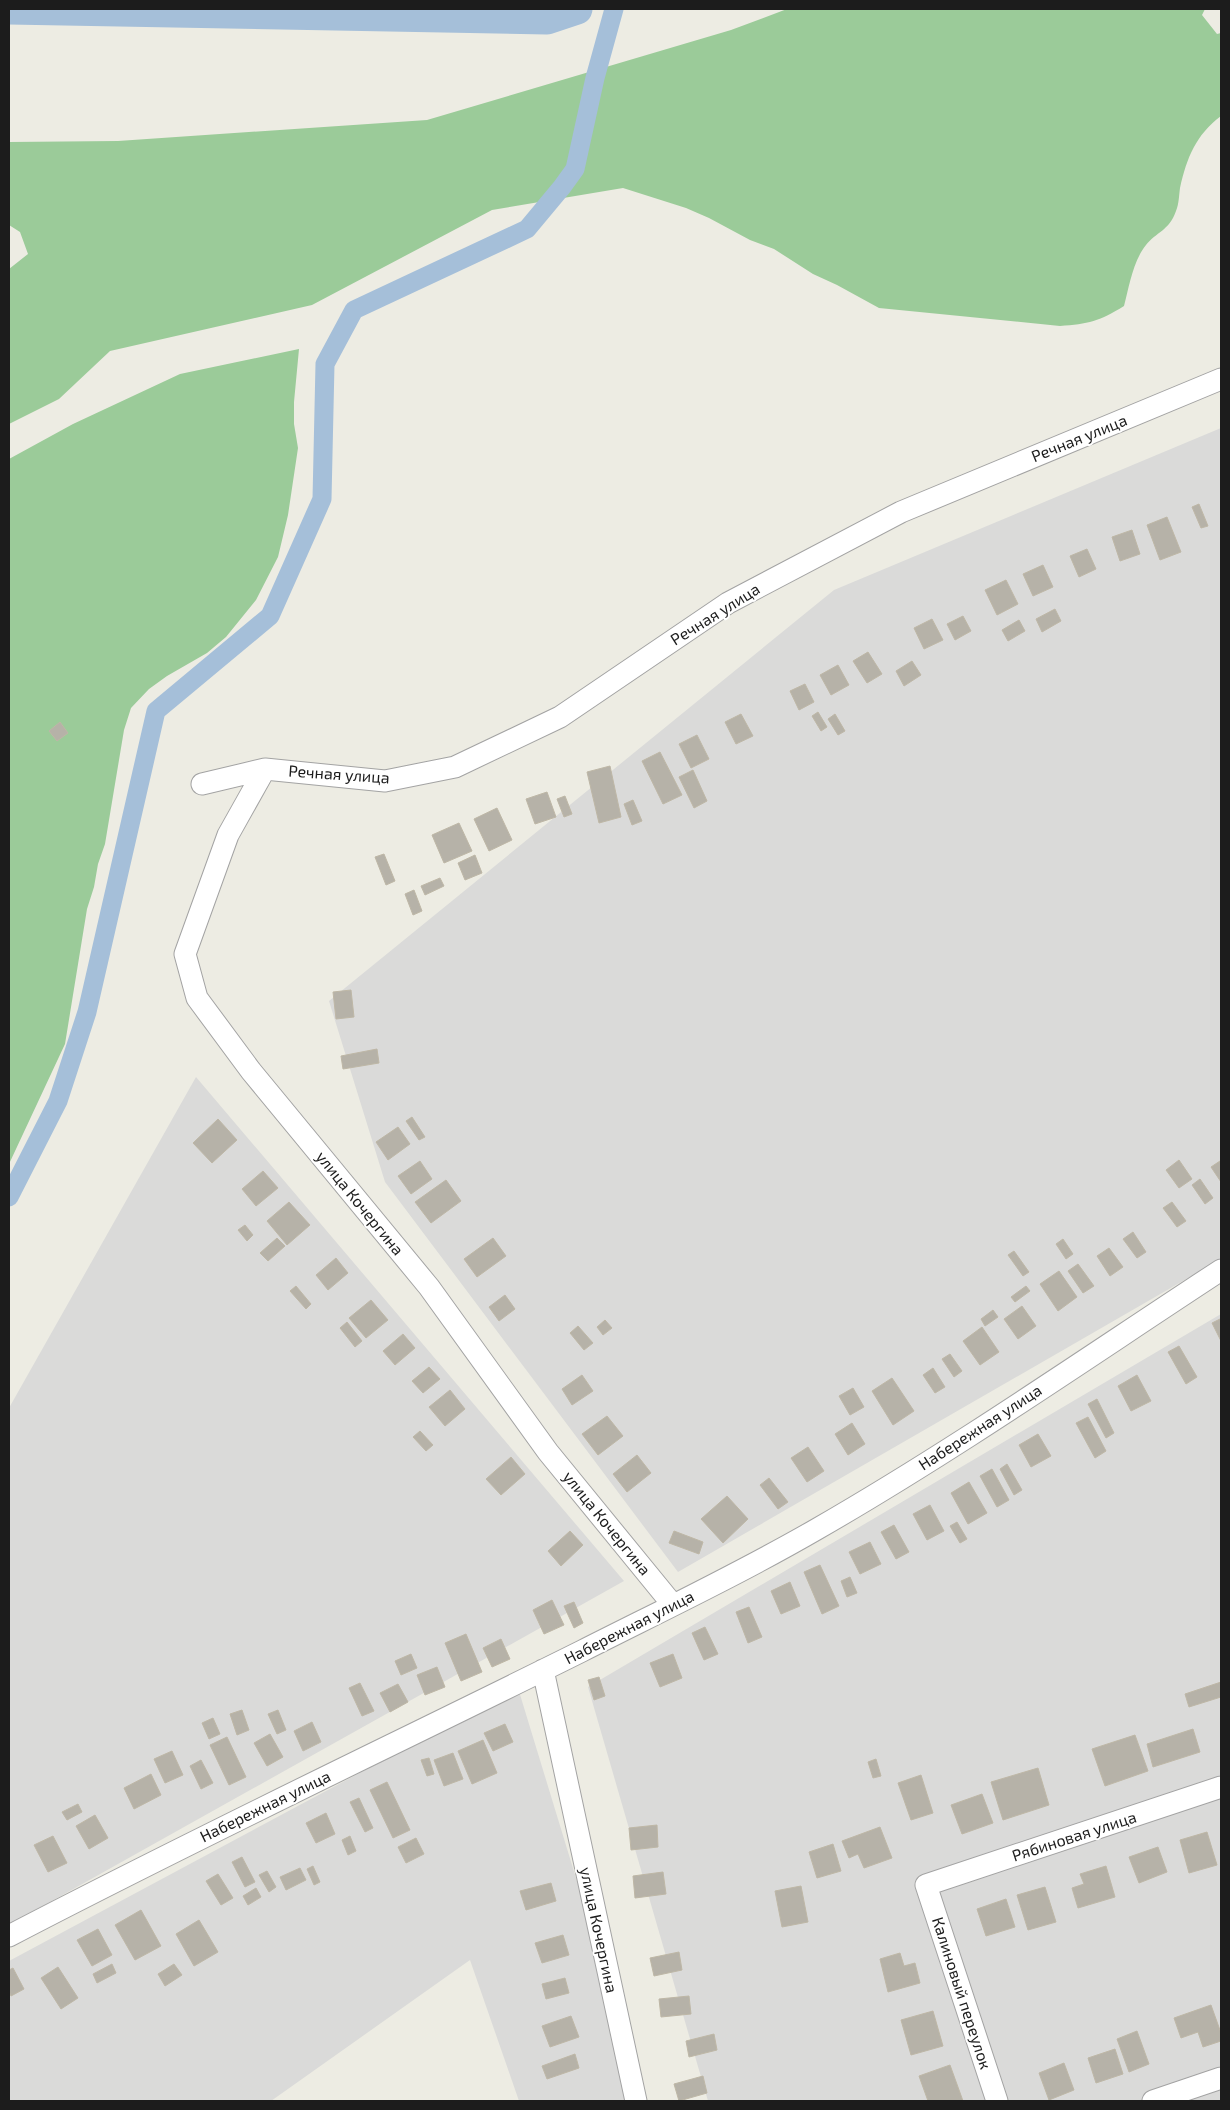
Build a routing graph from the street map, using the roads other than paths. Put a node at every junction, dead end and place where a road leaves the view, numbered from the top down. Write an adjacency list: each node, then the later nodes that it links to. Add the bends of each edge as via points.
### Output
1 (1221, 379): 2 (street, Речная улица, via 901,512 728,603 560,717 455,767 385,781)
2 (265, 769): 3 (street, Речная улица); 5 (street, улица Кочергина, via 228,835 184,954 197,998 251,1071 429,1287 548,1452)
3 (202, 784)
4 (1221, 1270): 5 (street, Набережная улица, via 961,1440 824,1525)
5 (673, 1605): 6 (street, Набережная улица)
6 (543, 1670): 9 (street, Набережная улица, via 146,1864); 11 (street, улица Кочергина)
7 (1221, 1788): 8 (street, Рябиновая улица)
8 (926, 1885): 12 (street, Калиновый переулок)
9 (9, 1936)
10 (1221, 2078): 13 (street)
11 (636, 2101)
12 (998, 2101)
13 (1153, 2101)

